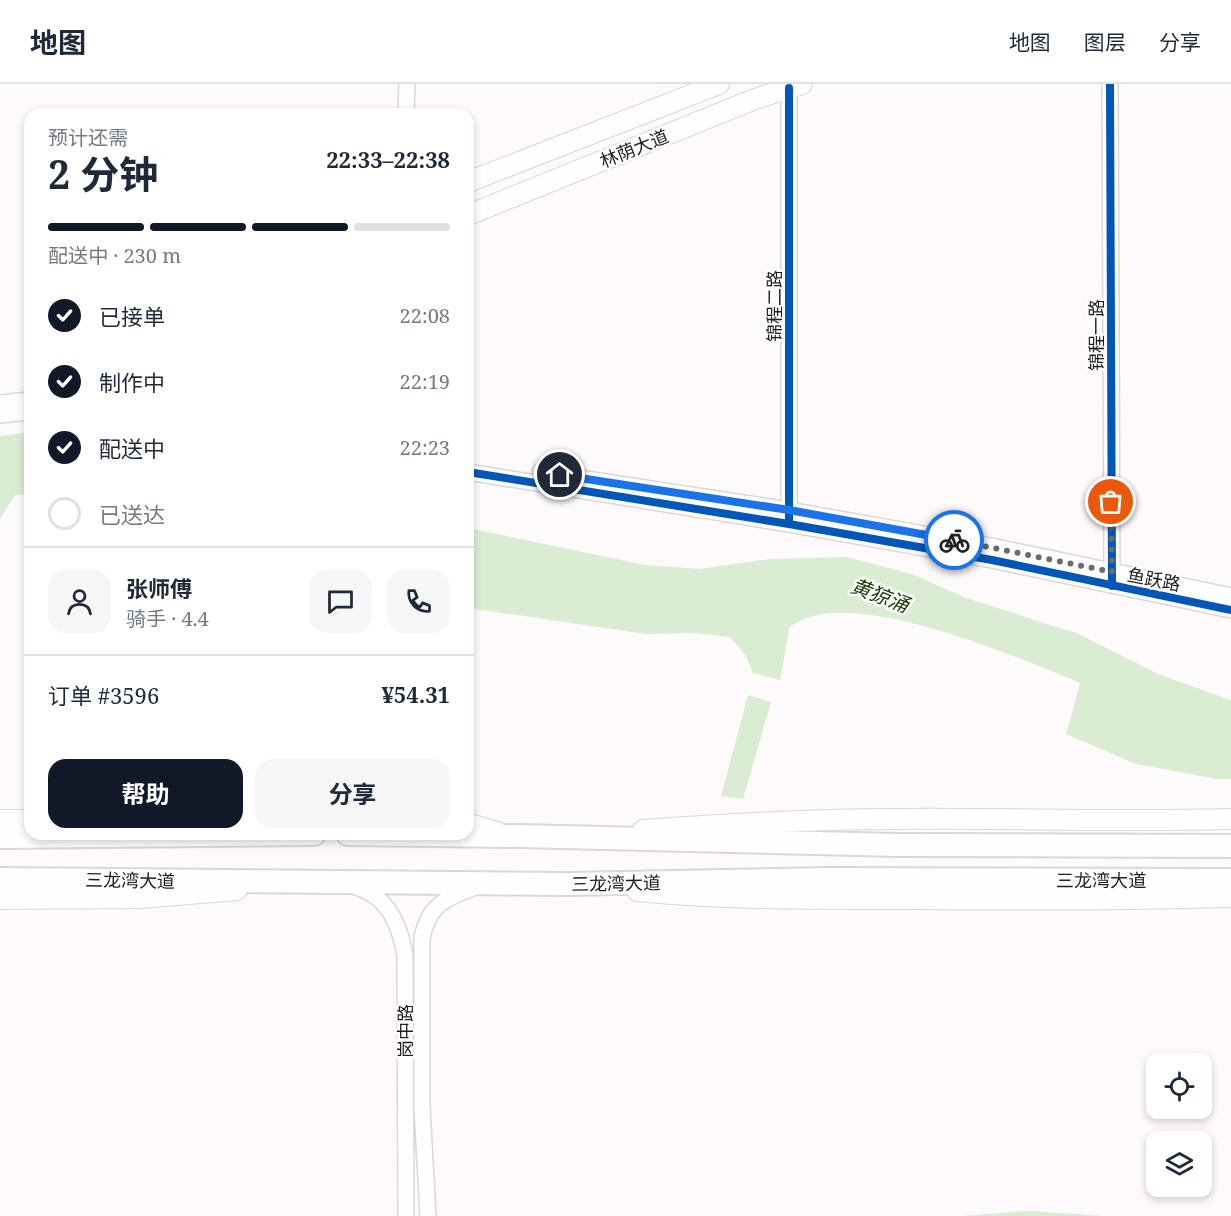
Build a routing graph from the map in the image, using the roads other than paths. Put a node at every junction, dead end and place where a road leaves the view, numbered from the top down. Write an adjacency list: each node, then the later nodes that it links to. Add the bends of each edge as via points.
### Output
1 (407, 84): 5 (street)
2 (718, 84): 6 (main road, 林荫大道)
3 (1110, 84): 15 (street, 锦程一路)
4 (796, 86): 7 (main road, 林荫大道, via 754,99); 14 (street, 锦程二路)
5 (406, 108)
6 (474, 181)
7 (474, 213)
8 (24, 401): 9 (street)
9 (0, 403)
10 (24, 413): 11 (street)
11 (0, 415)
12 (474, 463): 14 (street, 鱼跃路)
13 (474, 473): 14 (street, 鱼跃路)
14 (789, 517): 15 (street, 鱼跃路, via 996,547)
15 (1112, 579): 16 (street, 鱼跃路); 17 (street, 鱼跃路)
16 (1231, 596)
17 (1231, 610)
18 (1231, 819): 26 (main road, via 823,820)
19 (0, 820): 20 (main road)
20 (24, 820)
21 (474, 823): 23 (street)
22 (474, 835): 23 (highway, 三龙湾大道)
23 (518, 836): 26 (highway, 三龙湾大道)
24 (0, 837): 25 (highway)
25 (24, 837)
26 (551, 837): 27 (highway, 三龙湾大道, via 898,845)
27 (1231, 846)
28 (0, 879): 30 (highway, 三龙湾大道)
29 (1231, 880): 32 (highway, 三龙湾大道, via 829,879)
30 (338, 883): 31 (highway, 三龙湾大道); 34 (main road, via 140,897); 36 (street, 岗中路, via 369,891 381,899)
31 (484, 884): 32 (highway, 三龙湾大道); 35 (street, 岗中路, via 446,898 436,906)
32 (569, 884): 33 (main road, via 686,896 838,899)
33 (1231, 897)
34 (0, 899)
35 (422, 938): 36 (street, via 415,933); 38 (street, 岗中路, via 422,1107)
36 (403, 940): 37 (street, 岗中路)
37 (406, 1216)
38 (428, 1216)

